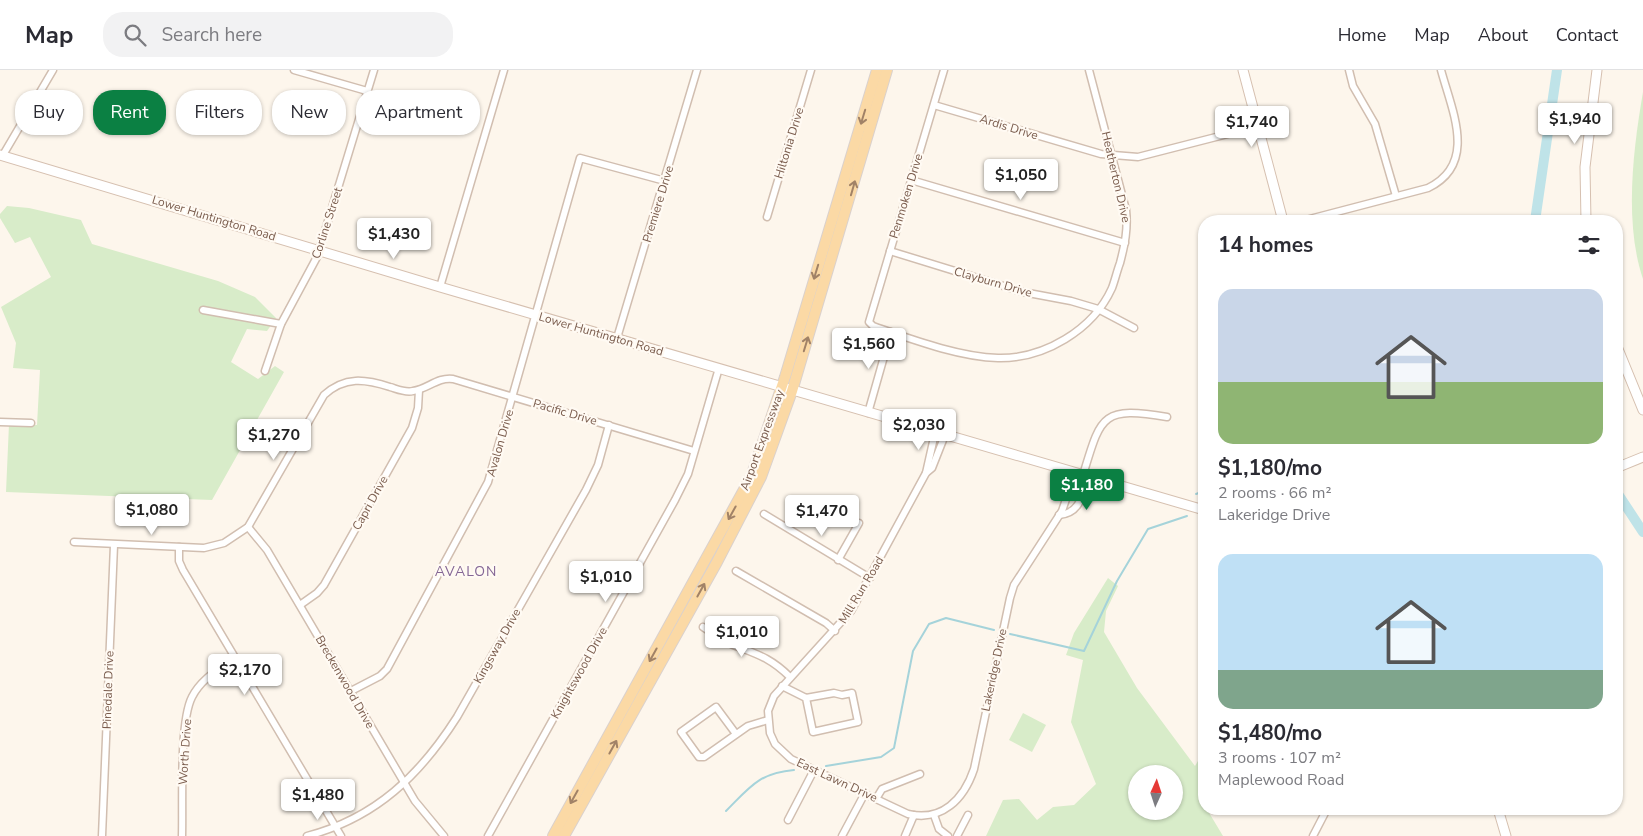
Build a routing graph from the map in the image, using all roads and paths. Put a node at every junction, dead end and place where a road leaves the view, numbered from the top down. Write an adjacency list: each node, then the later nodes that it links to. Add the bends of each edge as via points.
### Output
1 (52, 70): 20 (street)
2 (294, 70): 15 (street)
3 (374, 70): 16 (street, Corline Street)
4 (504, 70): 32 (street)
5 (698, 70): 23 (street, Premiere Drive)
6 (811, 70): 28 (street, Hiltonia Drive)
7 (877, 70): 44 (main road, Airport Expressway, one-way to 44)
8 (887, 70): 44 (main road, Airport Expressway, one-way to 8)
9 (944, 70): 17 (street, Penmoken Drive)
10 (1089, 70): 21 (street, Heatherton Drive)
11 (1243, 70): 18 (main road)
12 (1348, 70): 24 (street, via 1353,86 1375,124)
13 (1441, 70): 24 (street, via 1457,128 1458,148 1449,175 1428,188)
14 (1598, 70): 27 (main road, via 1585,167)
15 (364, 90)
16 (368, 90)
17 (934, 105): 21 (street, Ardis Drive); 22 (street, Penmoken Drive)
18 (1258, 126): 21 (street, Ardis Drive, via 1138,157); 25 (main road)
19 (356, 130): 30 (street, Corline Street)
20 (2, 155): 30 (main road, Lower Huntington Road)
21 (1111, 155): 29 (street, Heatherton Drive, via 1126,210)
22 (911, 180): 29 (street); 31 (street, Penmoken Drive)
23 (665, 181): 35 (street, Avalon Drive, via 580,158); 40 (street, Premiere Drive)
24 (1396, 196): 26 (street)
25 (1281, 215)
26 (1325, 215)
27 (1586, 215)
28 (767, 217)
29 (1125, 243): 34 (street, Heatherton Drive, via 1112,288)
30 (320, 249): 32 (main road, Lower Huntington Road); 37 (street, Corline Street)
31 (890, 251): 34 (street, Clayburn Drive, via 1023,292 1071,300); 36 (street, Penmoken Drive)
32 (440, 287): 35 (main road, Lower Huntington Road)
33 (202, 310): 37 (street)
34 (1098, 310): 38 (street, Clayburn Drive); 39 (street, Heatherton Drive, via 1083,328 1072,335 1033,353 1015,357 958,352)
35 (536, 315): 40 (main road, Lower Huntington Road); 46 (street, Avalon Drive)
36 (869, 322): 39 (street, Heatherton Drive)
37 (282, 324): 43 (street, Corline Street)
38 (1134, 328)
39 (891, 332): 48 (street)
40 (617, 338): 42 (main road, Lower Huntington Road)
41 (1623, 361): 47 (main road)
42 (719, 368): 44 (main road, Lower Huntington Road); 55 (street, Knightswood Drive)
43 (264, 371)
44 (787, 389): 48 (main road, Lower Huntington Road); 99 (main road, Airport Expressway, one-way to 99, via 751,477); 100 (main road, Airport Expressway, one-way to 44, via 722,554 761,477)
45 (419, 390): 46 (street, Pacific Drive, via 448,378); 64 (street, Pacific Drive, via 404,391 359,380 341,383 324,395); 71 (street, Capri Drive, via 412,428 324,585)
46 (513, 397): 52 (street, Pacific Drive); 77 (street, Avalon Drive, via 483,495 397,651 380,676)
47 (1643, 410)
48 (868, 413): 53 (main road, Lower Huntington Road)
49 (1167, 417): 59 (street, via 1131,412 1111,417 1095,436)
50 (0, 422): 51 (street)
51 (30, 423)
52 (609, 425): 55 (street, Pacific Drive); 83 (street, Kingsway Drive, via 598,465 586,490 457,717 437,748)
53 (935, 433): 54 (main road, Lower Huntington Road); 58 (street, Mill Run Road)
54 (945, 435): 58 (street, Mill Run Road, via 932,468); 59 (main road, Lower Huntington Road)
55 (694, 451): 98 (street, Knightswood Drive, via 688,474 675,500)
56 (1642, 457): 57 (main road)
57 (1623, 465)
58 (926, 474): 70 (street, Mill Run Road)
59 (1082, 475): 60 (main road, Lower Huntington Road); 62 (street, Lakeridge Drive); 62 (street, Lakeridge Drive, via 1077,507 1070,514)
60 (1198, 508)
61 (764, 514): 68 (street)
62 (1059, 515): 87 (street, Lakeridge Drive, via 1014,585 971,778 957,801)
63 (859, 523): 68 (street)
64 (248, 527): 67 (street, via 224,542 204,548); 71 (street, Breckenwood Drive)
65 (74, 542): 66 (street)
66 (114, 545): 67 (street); 93 (street, Pinedale Drive)
67 (179, 547): 74 (street, via 179,562)
68 (838, 560): 70 (street)
69 (736, 571): 73 (street, via 826,623)
70 (870, 578): 73 (street, Mill Run Road)
71 (300, 605): 77 (street, Breckenwood Drive)
72 (704, 627): 75 (street, via 731,644 749,649)
73 (835, 632): 75 (street, Mill Run Road)
74 (234, 658): 92 (street); 94 (street, Worth Drive, via 208,676 192,697 186,718)
75 (790, 677): 76 (street, Mill Run Road)
76 (782, 686): 78 (street); 79 (street, Mill Run Road, via 770,703)
77 (351, 691): 83 (street, Breckenwood Drive)
78 (806, 698): 78 (street, via 834,692 842,695 852,693 858,722 813,732)
79 (768, 720): 80 (street, via 754,723); 81 (street, East Lawn Drive, via 770,733 782,753)
80 (736, 734): 80 (street, via 704,757 699,757 681,732 716,707)
81 (814, 770): 84 (street, East Lawn Drive); 91 (street)
82 (920, 774): 85 (street, via 882,789)
83 (406, 783): 92 (street, Kingsway Drive, via 378,805); 97 (street, Breckenwood Drive)
84 (865, 793): 85 (street, East Lawn Drive); 101 (street)
85 (876, 799): 86 (street, East Lawn Drive)
86 (914, 815): 87 (street, East Lawn Drive); 102 (street)
87 (930, 815): 103 (street)
88 (1324, 815): 105 (street)
89 (1500, 815): 106 (main road)
90 (968, 816): 104 (street)
91 (788, 820)
92 (336, 827): 95 (street, Kingsway Drive); 96 (street)
93 (102, 836)
94 (182, 836)
95 (307, 836)
96 (341, 836)
97 (444, 836)
98 (488, 836)
99 (553, 836)
100 (564, 836)
101 (842, 836)
102 (906, 836)
103 (948, 836)
104 (957, 836)
105 (1313, 836)
106 (1506, 836)

